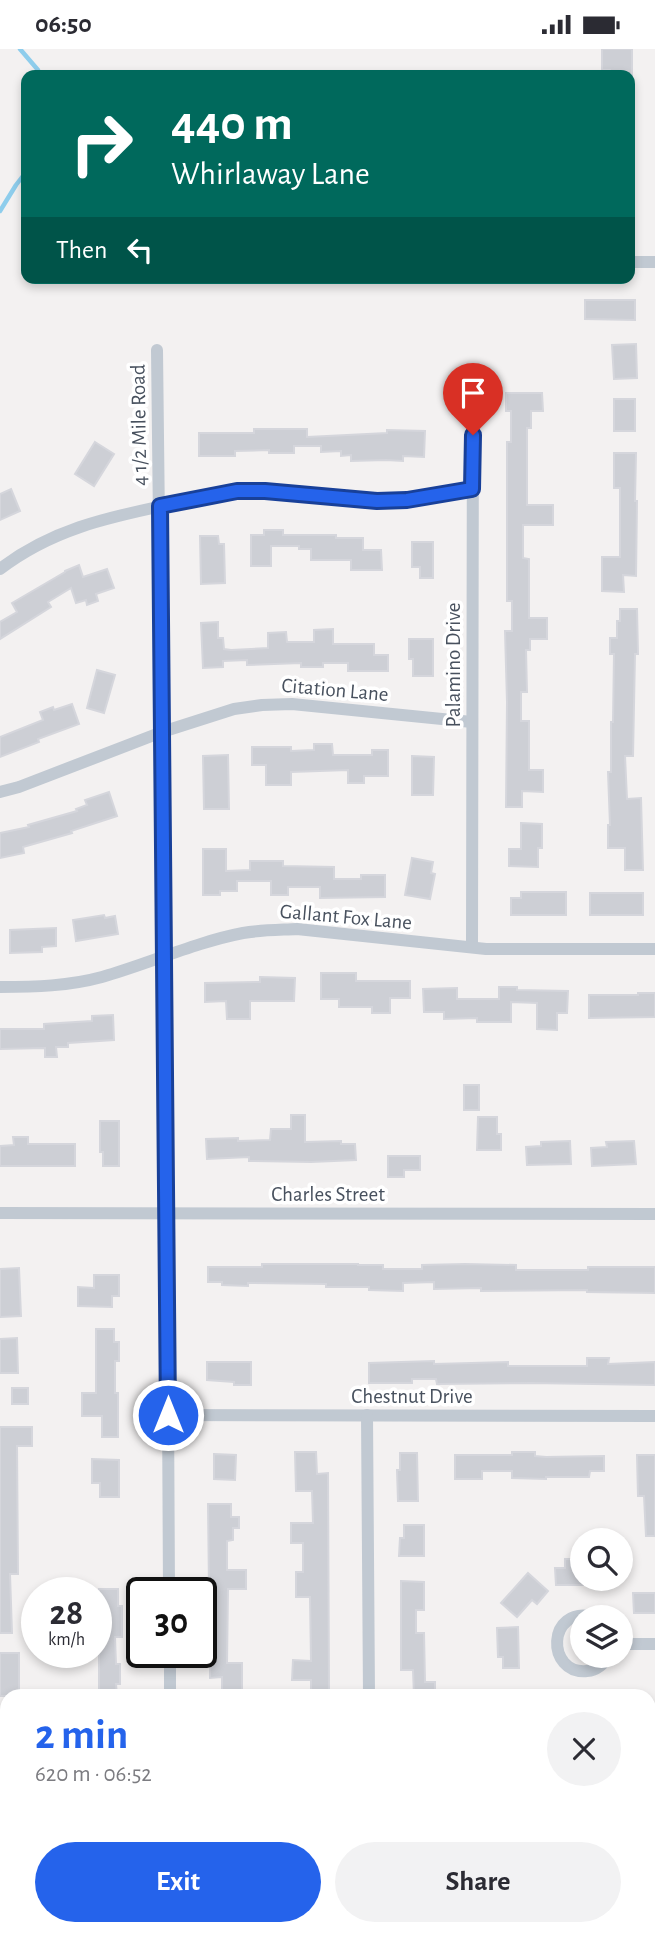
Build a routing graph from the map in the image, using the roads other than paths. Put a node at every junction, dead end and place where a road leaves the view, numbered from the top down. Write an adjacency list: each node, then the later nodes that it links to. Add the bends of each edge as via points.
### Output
1 (635, 262): 2 (street)
2 (655, 262)
3 (157, 350): 6 (street, 4 1/2 Mile Road)
4 (473, 382): 5 (street, Palamino Drive)
5 (472, 489): 6 (street, via 377,501 237,491); 8 (street, Palamino Drive)
6 (160, 506): 7 (street, via 73,528); 9 (street, 4 1/2 Mile Road)
7 (0, 569)
8 (472, 722): 9 (street, Citation Lane, via 292,703 233,709); 11 (street, Palamino Drive)
9 (162, 731): 10 (street, Citation Lane); 13 (street, 4 1/2 Mile Road)
10 (0, 792)
11 (472, 947): 12 (street, Gallant Fox Lane); 13 (street, Gallant Fox Lane, via 297,929 240,934)
12 (655, 949)
13 (165, 957): 14 (street, Gallant Fox Lane, via 67,984); 16 (street, 4 1/2 Mile Road)
14 (0, 987)
15 (0, 1213): 16 (street, Charles Street)
16 (167, 1213): 17 (street, Charles Street); 18 (street, 4 1/2 Mile Road)
17 (655, 1214)
18 (168, 1415): 19 (street, Chestnut Drive); 21 (street, 4 1/2 Mile Road)
19 (367, 1415): 20 (street, Chestnut Drive); 30 (street)
20 (655, 1416)
21 (169, 1577)
22 (570, 1620): 25 (street, via 562,1626 556,1643)
23 (633, 1644): 24 (street)
24 (655, 1644)
25 (570, 1667)
26 (170, 1668): 29 (street)
27 (572, 1668): 28 (street)
28 (598, 1668)
29 (170, 1689)
30 (369, 1689)

